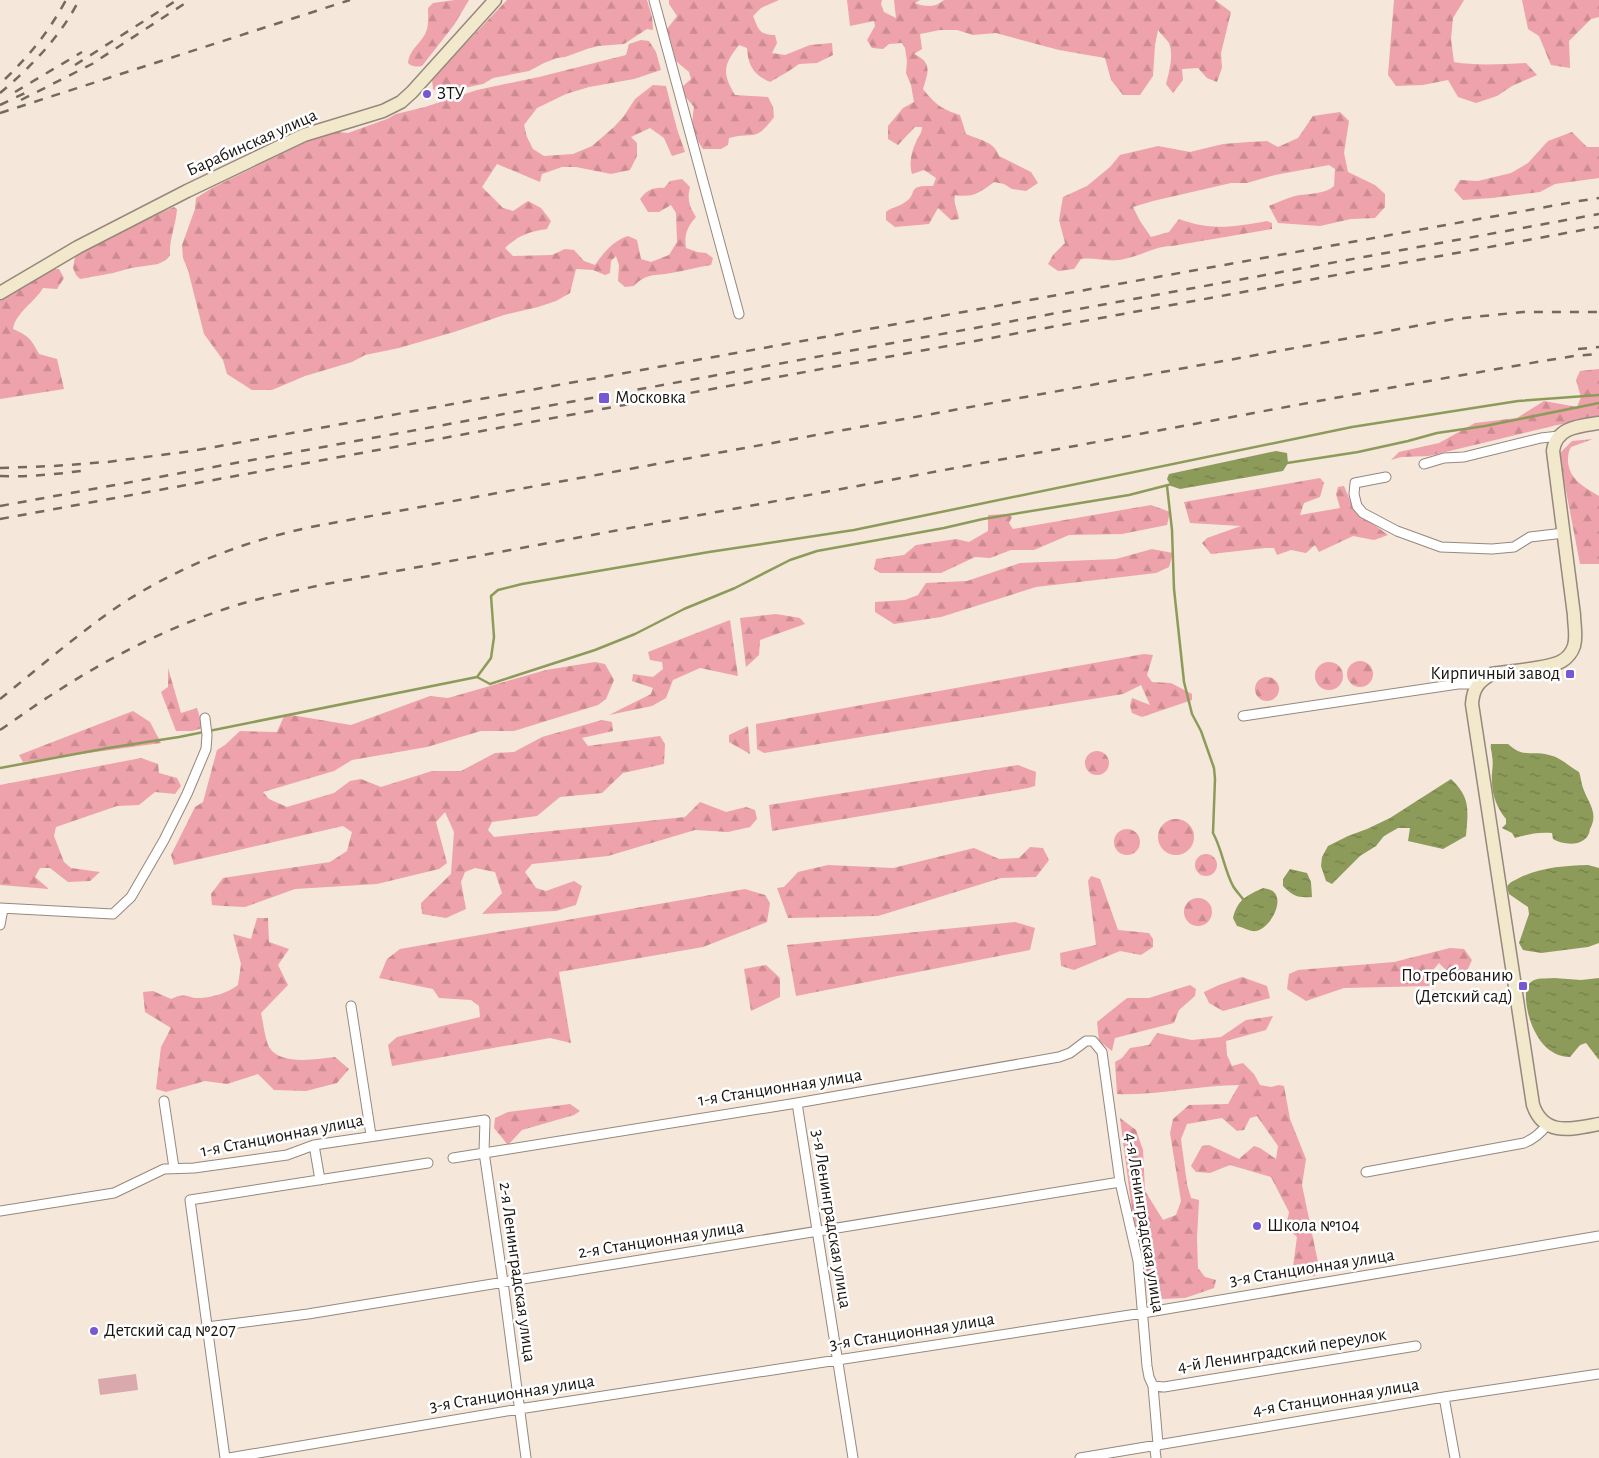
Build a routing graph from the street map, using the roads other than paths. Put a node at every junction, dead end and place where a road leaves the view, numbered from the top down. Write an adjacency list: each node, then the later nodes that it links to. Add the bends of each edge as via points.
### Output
1 (495, 0): 3 (street, Барабинская улица, via 401,102 383,111 295,139 86,242)
2 (654, 0): 4 (street)
3 (0, 293)
4 (739, 314)
5 (1599, 423): 6 (street, via 1568,429)
6 (1559, 436): 7 (street); 9 (street, via 1553,451)
7 (1424, 464)
8 (1386, 477): 9 (street, via 1355,483 1354,494 1363,513 1397,531 1441,547 1514,547 1530,537)
9 (1564, 533): 10 (street, via 1575,634 1569,655 1552,665 1492,674)
10 (1477, 684): 11 (street, via 1458,684); 20 (street, via 1472,704 1531,1097 1535,1113)
11 (1243, 716)
12 (205, 718): 13 (street, via 206,749 187,794 131,897 114,914)
13 (2, 908): 14 (street)
14 (0, 924)
15 (352, 1006): 22 (street)
16 (1102, 1052): 18 (street, 1-я Станционная улица, via 1093,1042 1086,1041 1060,1057); 30 (street, 4-я Ленинградская улица)
17 (164, 1101): 27 (street)
18 (797, 1103): 24 (street, 1-я Станционная улица); 32 (street, 3-я Ленинградская улица)
19 (485, 1120): 22 (street, 1-я Станционная улица); 24 (street, 2-я Ленинградская улица)
20 (1546, 1124): 21 (street, via 1565,1129); 28 (street, via 1534,1139 1524,1143)
21 (1599, 1124)
22 (371, 1136): 23 (street, 1-я Станционная улица)
23 (314, 1145): 27 (street, 1-я Станционная улица, via 287,1155); 29 (street)
24 (484, 1152): 25 (street, 1-я Станционная улица); 34 (street, 2-я Ленинградская улица)
25 (453, 1158)
26 (428, 1163): 29 (street)
27 (174, 1168): 31 (street, 1-я Станционная улица, via 164,1169 114,1193)
28 (1366, 1172)
29 (320, 1180): 36 (street, via 190,1200)
30 (1120, 1182): 32 (street, 2-я Станционная улица); 35 (street, 4-я Ленинградская улица, via 1138,1261)
31 (0, 1211)
32 (817, 1231): 34 (street, 2-я Станционная улица); 38 (street, 3-я Ленинградская улица)
33 (1599, 1236): 35 (street, 3-я Станционная улица)
34 (503, 1282): 36 (street, 2-я Станционная улица); 42 (street, 2-я Ленинградская улица)
35 (1143, 1313): 38 (street, 3-я Станционная улица); 40 (street, 4-я Ленинградская улица, via 1147,1366)
36 (207, 1327): 44 (street)
37 (1416, 1346): 40 (street, 4-й Ленинградский переулок)
38 (837, 1360): 42 (street, 3-я Станционная улица); 47 (street, 3-я Ленинградская улица)
39 (1598, 1374): 41 (street, 4-я Станционная улица)
40 (1153, 1386): 43 (street, 4-я Ленинградская улица)
41 (1444, 1397): 43 (street, 4-я Станционная улица); 50 (street)
42 (519, 1409): 45 (street, 3-я Станционная улица); 46 (street, 2-я Ленинградская улица)
43 (1158, 1444): 48 (street, 4-я Станционная улица); 49 (street, 4-я Ленинградская улица)
44 (225, 1458)
45 (229, 1458)
46 (526, 1458)
47 (853, 1458)
48 (1080, 1458)
49 (1156, 1458)
50 (1455, 1458)

